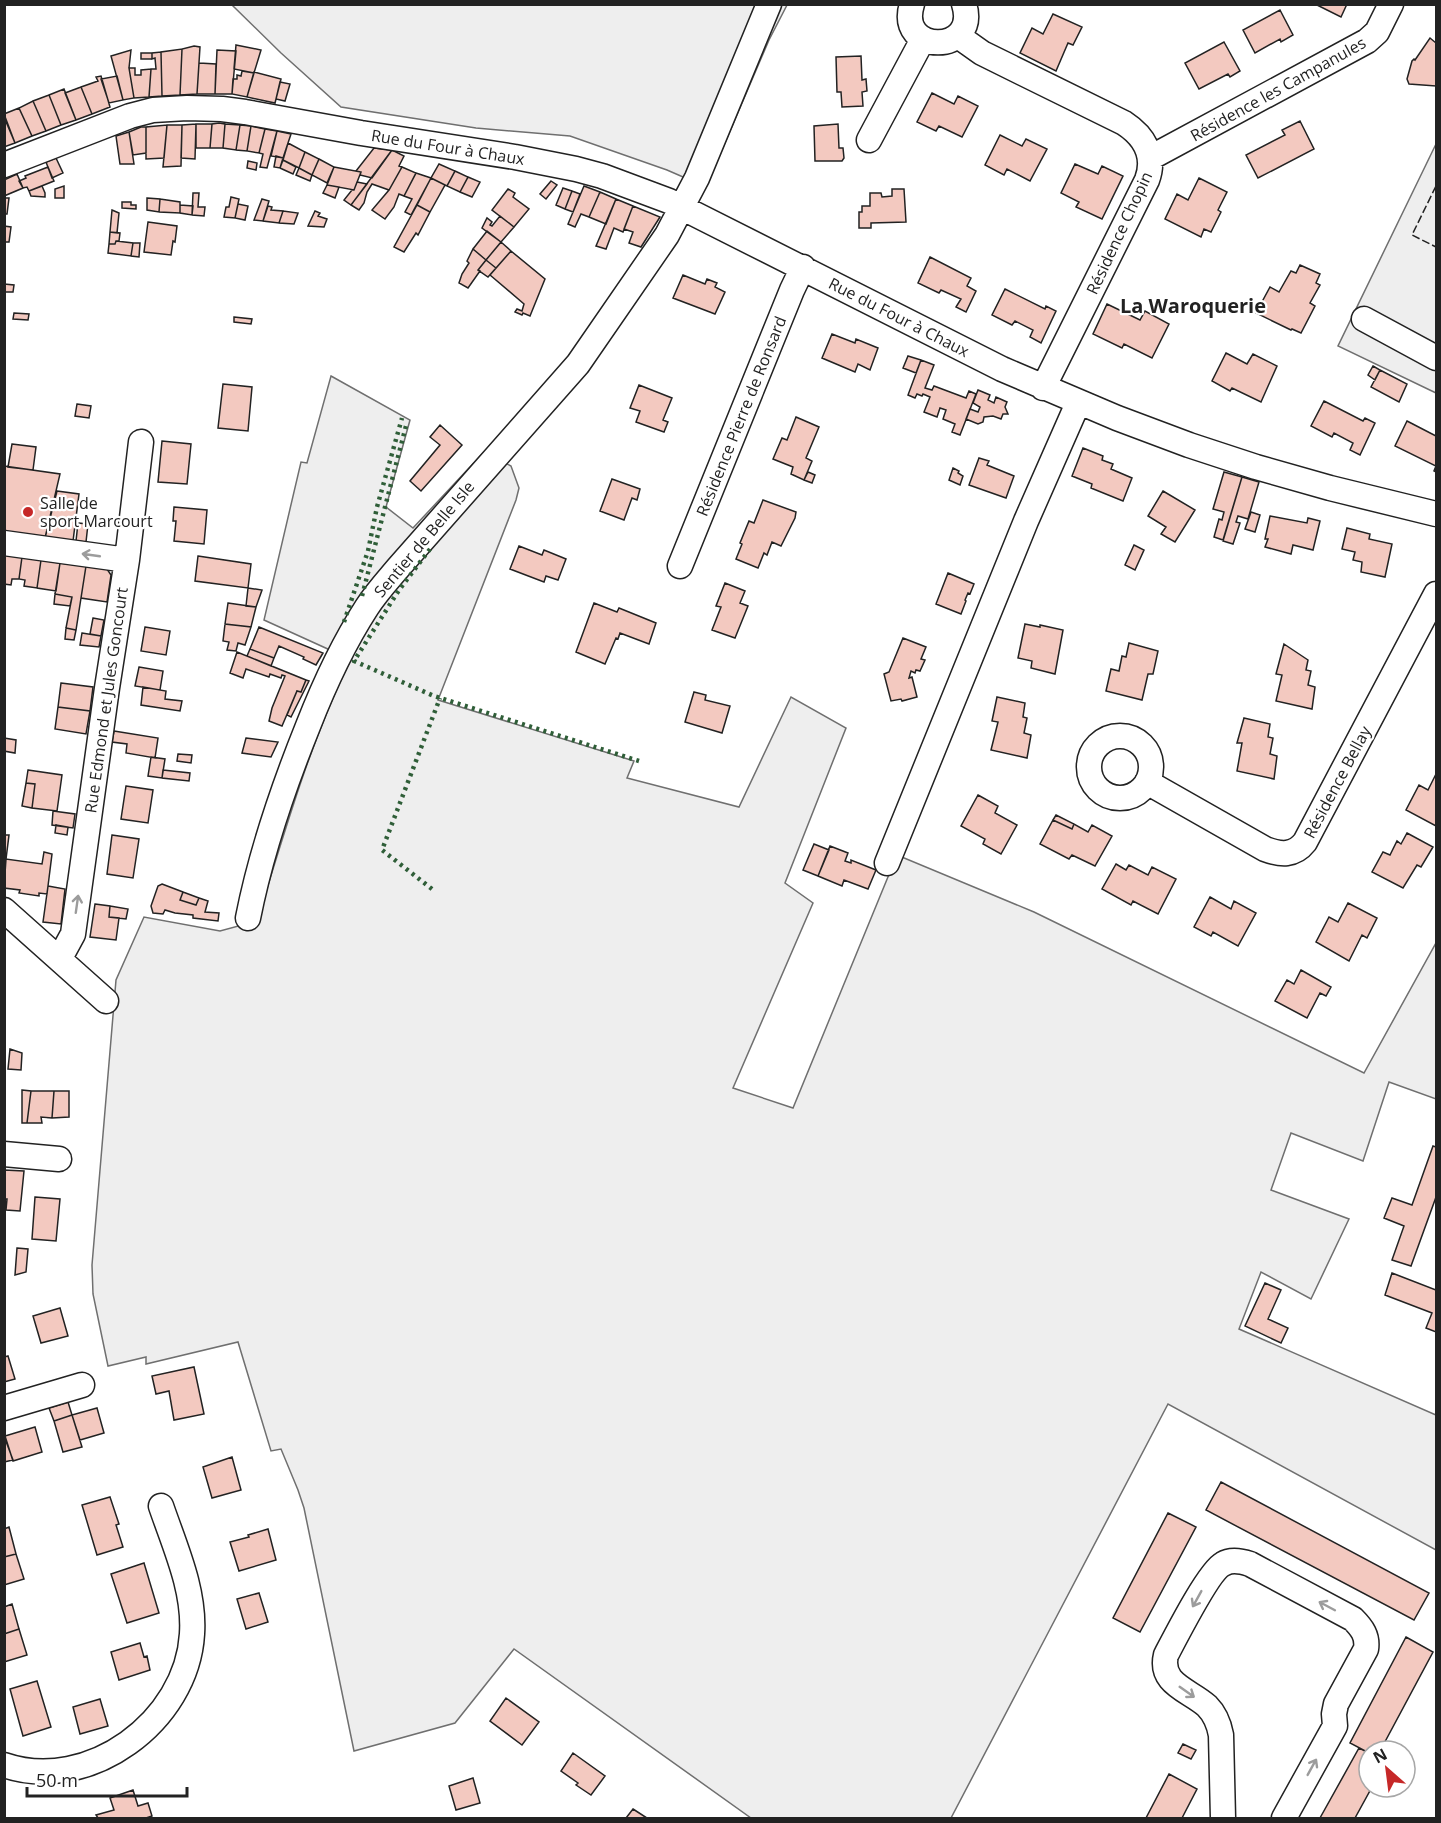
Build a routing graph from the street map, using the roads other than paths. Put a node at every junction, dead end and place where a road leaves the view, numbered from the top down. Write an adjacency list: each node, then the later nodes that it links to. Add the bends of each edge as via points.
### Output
1 (769, 4): 10 (street, Sentier de Belle Isle)
2 (912, 4): 6 (street, via 911,23)
3 (964, 4): 5 (street, via 966,22)
4 (1391, 4): 8 (street, Résidence les Campanules, via 1377,32 1367,41)
5 (958, 36): 6 (street, via 939,43); 8 (street, Résidence Chopin, via 982,53 1131,128 1141,138)
6 (922, 39): 7 (street)
7 (868, 140)
8 (1150, 158): 14 (street, Résidence Chopin, via 1147,180)
9 (4, 165): 10 (street, Rue du Four à Chaux, via 153,110 235,111 576,169)
10 (682, 207): 11 (street, Rue du Four à Chaux); 25 (street, Sentier de Belle Isle, via 578,364 398,568 361,616 324,688 294,760 262,858)
11 (803, 267): 14 (street, Rue du Four à Chaux); 20 (street, Résidence Pierre de Ronsard)
12 (1364, 319): 13 (street)
13 (1437, 358)
14 (1043, 388): 15 (street, Rue du Four à Chaux)
15 (1078, 403): 17 (street, Rue du Four à Chaux, via 1256,467); 23 (street)
16 (141, 442): 19 (street, Rue Edmond et Jules Goncourt)
17 (1437, 514)
18 (4, 543): 19 (street, one-way to 18)
19 (127, 560): 26 (street, Rue Edmond et Jules Goncourt, one-way to 19, via 73,934)
20 (680, 566)
21 (1437, 594): 22 (street, Résidence Bellay, via 1305,842 1295,851 1281,854 1265,849)
22 (1147, 782)
23 (887, 863)
24 (4, 910): 26 (street)
25 (248, 918)
26 (60, 958): 27 (street)
27 (106, 1000)
28 (4, 1154): 29 (street)
29 (59, 1158)
30 (82, 1385): 31 (street)
31 (4, 1408)
32 (161, 1506): 33 (street, via 186,1583 192,1621 185,1669 170,1700 142,1732 103,1758 56,1770)
33 (4, 1765)
34 (1223, 1818): 35 (street, one-way to 34, via 1335,1726 1336,1704 1365,1649 1366,1638 1353,1619 1250,1564 1237,1561 1221,1564 1210,1576 1164,1661 1172,1680 1206,1705 1220,1727)
35 (1284, 1818)

